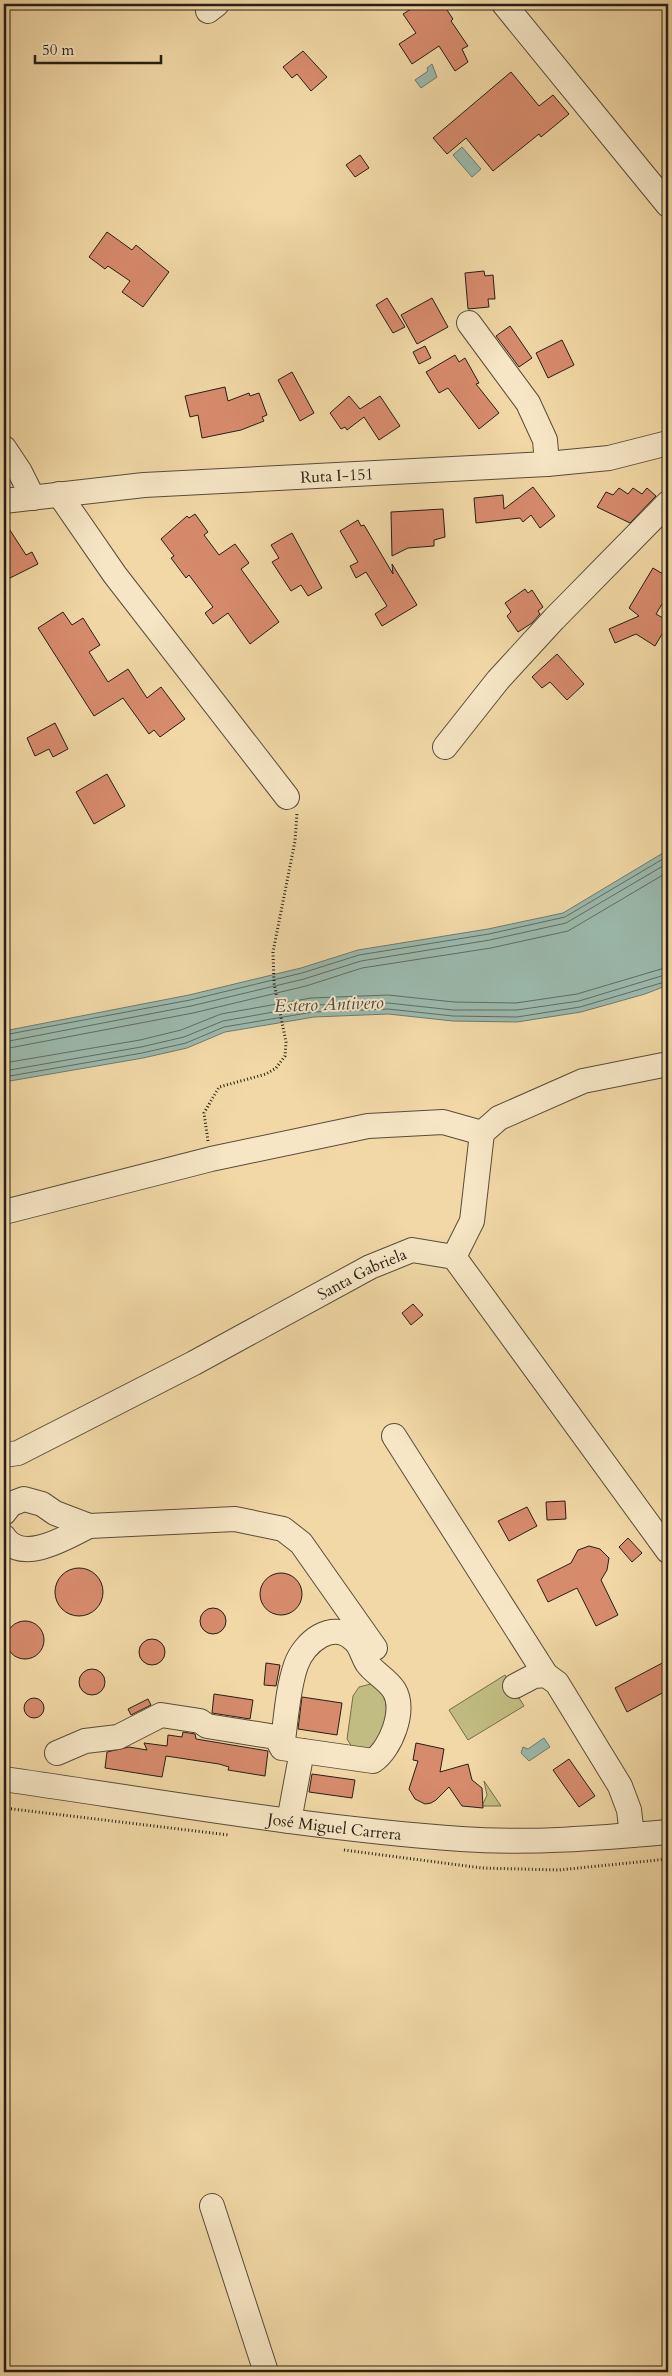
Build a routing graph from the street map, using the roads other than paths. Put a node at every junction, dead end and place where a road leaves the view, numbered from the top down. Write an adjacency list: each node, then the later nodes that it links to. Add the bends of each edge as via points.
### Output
1 (504, 4): 2 (street)
2 (668, 205)
3 (469, 323): 8 (street, via 528,403 545,440)
4 (668, 443): 6 (street, Ruta I-151)
5 (4, 448): 10 (street)
6 (645, 450): 7 (street); 8 (street, Ruta I-151, via 609,458)
7 (668, 462)
8 (548, 464): 9 (street, Ruta I-151, via 144,485)
9 (59, 494): 10 (street, Ruta I-151); 14 (street, via 120,582)
10 (33, 498): 11 (street, Ruta I-151)
11 (4, 502)
12 (668, 503): 13 (street, via 498,680)
13 (445, 747)
14 (288, 797)
15 (668, 1064): 16 (street, via 583,1081 500,1118)
16 (482, 1133): 17 (street, via 443,1122 368,1126 210,1159); 18 (street, via 472,1221)
17 (4, 1212)
18 (454, 1257): 20 (street, Santa Gabriela, via 412,1250 370,1267 18,1453); 24 (street)
19 (394, 1436): 25 (street)
20 (4, 1455)
21 (4, 1512): 22 (street, via 24,1499)
22 (89, 1526): 23 (street, via 47,1546 27,1550 8,1543); 27 (street, via 235,1519 283,1529 301,1542 371,1641 387,1668)
23 (4, 1537)
24 (668, 1552)
25 (546, 1675): 26 (street, via 534,1676); 33 (street, via 569,1699 620,1786 629,1810)
26 (515, 1686)
27 (397, 1696): 28 (street, via 395,1730 388,1746 373,1761); 28 (street, via 367,1663 352,1638 341,1632 322,1633 296,1664)
28 (292, 1749): 29 (street, via 276,1737 160,1715 118,1737 86,1741); 31 (street)
29 (57, 1753)
30 (4, 1780): 31 (street, José Miguel Carrera)
31 (289, 1821): 33 (street, José Miguel Carrera, via 462,1839 560,1841)
32 (668, 1832): 33 (street, José Miguel Carrera)
33 (632, 1835)
34 (212, 2206): 35 (street)
35 (266, 2372)

